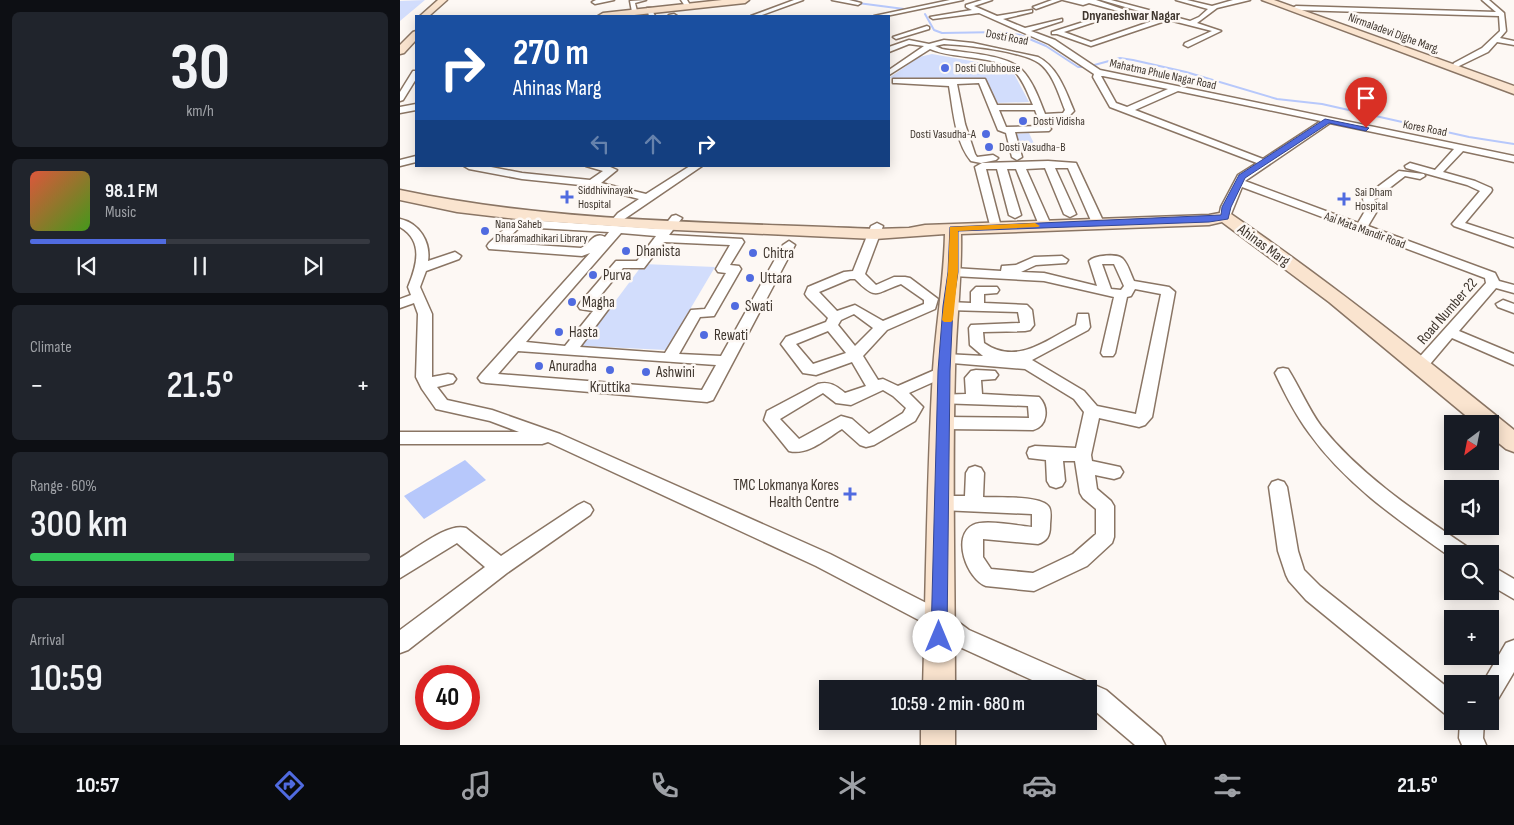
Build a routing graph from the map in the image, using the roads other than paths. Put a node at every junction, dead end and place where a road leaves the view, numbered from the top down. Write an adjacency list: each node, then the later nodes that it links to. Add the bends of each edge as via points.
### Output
1 (443, 0): 31 (street)
2 (453, 0): 31 (street)
3 (611, 0): 20 (street)
4 (643, 0): 25 (street, via 632,2)
5 (728, 0): 21 (street)
6 (745, 0): 21 (street)
7 (798, 0): 33 (street)
8 (835, 0): 22 (street)
9 (960, 0): 34 (street)
10 (989, 0): 26 (street, via 968,5)
11 (1058, 0): 36 (street)
12 (1066, 0): 19 (street)
13 (1104, 0): 37 (street)
14 (1179, 0): 23 (street)
15 (1247, 0): 23 (street)
16 (1266, 0): 66 (street, Nirmaladevi Dighe Marg,)
17 (1274, 0): 24 (street, Nirmaladevi Dighe Marg,)
18 (1486, 0): 30 (street)
19 (1091, 1): 27 (street)
20 (595, 2)
21 (693, 3): 28 (street)
22 (858, 3)
23 (1213, 8): 42 (street, via 1204,18)
24 (1296, 8): 30 (street); 59 (street, Nirmaladevi Dighe Marg,)
25 (634, 11): 28 (street); 29 (street)
26 (980, 11): 35 (street); 36 (street)
27 (1125, 11): 40 (street); 47 (street)
28 (650, 12): 29 (street)
29 (615, 14): 32 (street)
30 (1502, 14): 52 (street, via 1503,31)
31 (431, 15)
32 (606, 15)
33 (757, 15)
34 (882, 15)
35 (933, 17)
36 (996, 18): 43 (street)
37 (1171, 18): 40 (street); 42 (street)
38 (1028, 20): 43 (street)
39 (1060, 20): 46 (street)
40 (1163, 20): 47 (street, via 1092,48)
41 (1045, 21): 45 (street)
42 (1192, 23): 55 (street, via 1218,31)
43 (1009, 24): 45 (street)
44 (415, 25): 53 (street)
45 (1017, 27): 46 (street)
46 (1026, 30): 48 (street)
47 (1057, 32): 48 (street)
48 (1038, 36): 58 (street)
49 (896, 37): 50 (street, Dosti Road); 50 (street, Dosti Road, via 917,35 912,37); 51 (street, Dosti Road)
50 (931, 38): 56 (street, Dosti Road, via 907,41); 60 (street); 72 (street, Dosti Road, via 940,51 1013,67); 76 (street, Dosti Road, via 1034,56 1044,64 1070,111 1065,115)
51 (890, 40)
52 (1495, 40): 54 (street); 59 (street, via 1485,50)
53 (408, 41)
54 (1514, 42)
55 (1188, 44)
56 (890, 49)
57 (1083, 54): 58 (street)
58 (1075, 56): 61 (street)
59 (1457, 65): 66 (street, Nirmaladevi Dighe Marg,)
60 (890, 72)
61 (1103, 73): 67 (street, Mahatma Phule Nagar Road); 75 (street, Mahatma Phule Nagar Road, via 1097,77 1113,105)
62 (415, 74): 65 (street)
63 (891, 81): 64 (street)
64 (943, 82): 73 (street, via 982,82); 83 (street, via 953,84 959,119 971,157 976,160)
65 (403, 87): 68 (street)
66 (1514, 88)
67 (1176, 89): 75 (street); 77 (street, Mahatma Phule Nagar Road)
68 (400, 98)
69 (415, 103): 70 (street)
70 (400, 106)
71 (415, 107): 74 (street)
72 (1038, 107): 73 (street); 76 (street, Dosti Road)
73 (994, 108): 78 (street, via 1004,130)
74 (400, 110)
75 (1126, 111): 84 (street, Mahatma Phule Nagar Road)
76 (1043, 117): 78 (street, via 1046,129)
77 (1328, 121): 79 (street, Kores Road); 84 (street)
78 (1010, 131): 83 (street)
79 (1461, 148): 81 (street, Kores Road); 92 (street)
80 (1034, 156): 83 (street)
81 (1514, 158)
82 (415, 159): 85 (street)
83 (1018, 161): 86 (street); 87 (street); 106 (street)
84 (1263, 162): 93 (street)
85 (400, 163)
86 (1048, 164): 99 (street); 104 (street, via 1072,165)
87 (1001, 165): 100 (street); 107 (street, via 980,166)
88 (1410, 166): 92 (street)
89 (474, 167): 94 (street)
90 (596, 167): 94 (street, via 612,170)
91 (695, 167): 98 (street)
92 (1437, 173): 97 (street, via 1487,190)
93 (1239, 182): 101 (street); 109 (street, Aai Mata Mandir Road)
94 (590, 183): 98 (street)
95 (400, 185): 105 (street, via 467,201 531,208)
96 (400, 195): 102 (street)
97 (1482, 195): 109 (street, via 1403,173 1368,199 1371,213); 113 (street, via 1458,224)
98 (647, 198): 105 (street)
99 (1070, 214)
100 (1015, 215)
101 (1225, 217): 104 (street, Ahinas Marg); 142 (street, Ahinas Marg)
102 (521, 219): 105 (street); 105 (street, via 493,246 582,252)
103 (400, 222): 117 (street, via 418,235)
104 (1098, 223): 106 (street, Ahinas Marg)
105 (616, 224): 108 (street, Ahinas Marg); 134 (street)
106 (1045, 225): 107 (street, Ahinas Marg)
107 (995, 227): 110 (street, Ahinas Marg)
108 (668, 228): 112 (street, Ahinas Marg); 135 (street, via 640,265 620,264 585,306 603,307); 138 (street, via 738,242 722,269 735,269 710,314 696,313)
109 (1359, 228): 122 (street, Aai Mata Mandir Road, via 1482,271)
110 (953, 229): 111 (street, Ahinas Marg, via 910,233); 118 (street)
111 (876, 230): 112 (street, Ahinas Marg); 120 (street)
112 (789, 232): 140 (street)
113 (1514, 243)
114 (455, 256): 117 (street)
115 (1062, 260): 116 (street)
116 (1034, 261): 119 (street, via 1018,269 983,269); 121 (street)
117 (422, 268): 126 (street, via 414,286)
118 (953, 272): 119 (street); 128 (street)
119 (980, 274): 121 (street)
120 (858, 275): 128 (street, via 876,290 899,280 905,281); 131 (street, via 848,275 813,290 812,294)
121 (1034, 276): 125 (street)
122 (1492, 280): 123 (street, Aai Mata Mandir Road); 133 (street, Road Number 22)
123 (1514, 289)
124 (992, 290): 129 (street, via 978,292)
125 (1119, 291): 137 (street); 151 (street, via 1168,292 1144,417 1139,421)
126 (419, 297): 127 (street); 146 (street, via 425,314 424,377)
127 (400, 304)
128 (942, 307): 129 (street); 132 (street); 141 (street)
129 (977, 307): 130 (street, via 1025,310 1025,326 976,328 977,345 991,355 1024,358 1080,329)
130 (1083, 317)
131 (833, 321): 132 (street, via 855,309); 136 (street); 136 (street, via 788,344 808,370 816,370)
132 (882, 327): 136 (street)
133 (1450, 332): 139 (street); 142 (street, Road Number 22)
134 (514, 346): 135 (street); 140 (street, via 486,378 707,396)
135 (569, 352): 138 (street)
136 (855, 354): 147 (street)
137 (1108, 354)
138 (669, 358): 140 (street)
139 (1514, 360)
140 (726, 361)
141 (944, 365): 148 (street); 150 (street); 151 (street, via 1028,364 1080,395)
142 (1420, 366): 154 (street, Ahinas Marg)
143 (1283, 374): 165 (street, via 1292,396 1312,427 1343,462 1382,498)
144 (990, 375): 149 (street, via 973,378)
145 (448, 379): 146 (street)
146 (427, 385): 153 (street, via 442,405 492,416)
147 (874, 386): 148 (street, via 883,384); 148 (street, via 851,399 842,399 826,387 818,389 773,415 772,420 795,446 803,445 841,422 846,422 866,441 874,440 909,417 915,407)
148 (898, 392)
149 (974, 400): 150 (street); 150 (street, via 1032,401 1036,404 1037,421 1033,424)
150 (943, 411): 162 (street)
151 (1092, 411): 157 (street)
152 (400, 438): 153 (street)
153 (554, 438): 170 (street, via 814,556)
154 (1514, 443)
155 (1035, 453): 156 (street)
156 (1054, 454): 157 (street); 160 (street)
157 (1084, 461): 158 (street); 163 (street, via 1089,493 1105,506 1105,537 1080,560 1034,582 986,577 974,559 974,535 979,531 1038,536 1041,532 1040,510 1036,507)
158 (1114, 472)
159 (974, 473): 163 (street)
160 (1056, 481)
161 (1278, 487): 177 (street, via 1288,551 1296,575 1313,593)
162 (941, 503): 163 (street); 170 (street)
163 (974, 504)
164 (584, 510): 166 (street)
165 (1449, 545)
166 (500, 567): 167 (street, via 459,534); 171 (street)
167 (400, 569)
168 (1499, 580): 169 (street)
169 (1514, 590)
170 (939, 620): 174 (street); 175 (street, via 961,637)
171 (400, 643)
172 (1514, 651): 173 (street)
173 (1499, 676)
174 (938, 680)
175 (1058, 680)
176 (1097, 698): 181 (street)
177 (1444, 699)
178 (938, 730): 180 (street)
179 (1471, 730): 182 (street)
180 (938, 745)
181 (1153, 745)
182 (1474, 745)

